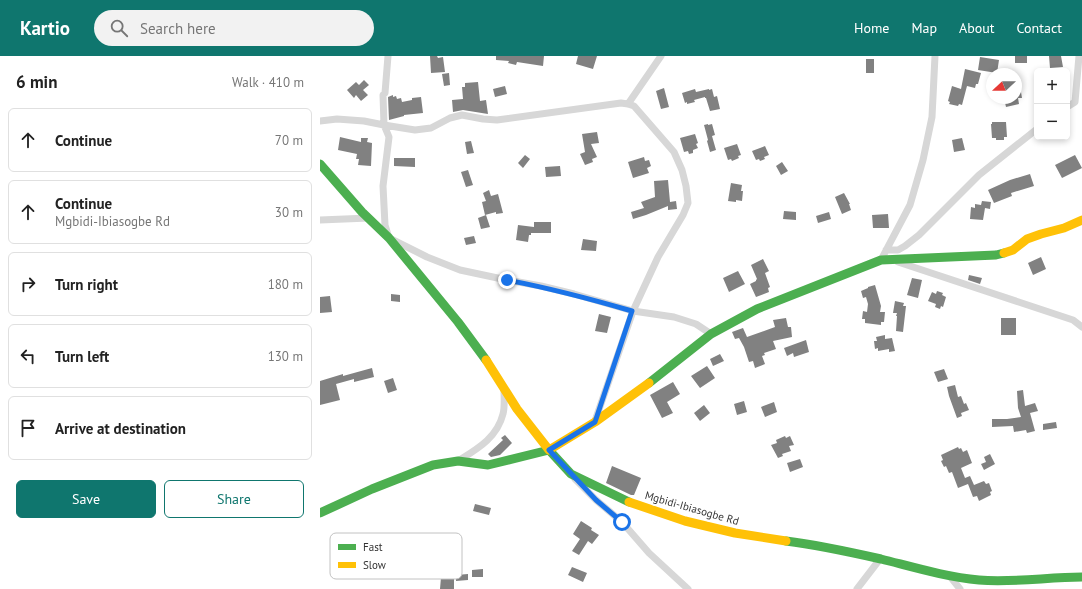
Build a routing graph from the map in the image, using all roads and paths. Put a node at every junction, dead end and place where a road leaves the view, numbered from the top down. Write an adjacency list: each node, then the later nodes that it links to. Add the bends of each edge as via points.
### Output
1 (388, 56): 9 (street, via 383,95)
2 (661, 56): 6 (street)
3 (935, 56): 17 (street, via 932,117 923,160 910,205)
4 (1079, 56): 5 (street, via 1076,88)
5 (1079, 96): 7 (street)
6 (628, 104): 9 (street, via 621,102 497,120 462,115 431,128 415,130); 20 (street, via 641,113 674,152 682,170 688,203)
7 (1070, 106)
8 (322, 121): 9 (street, via 336,119); 10 (street)
9 (384, 125): 16 (street, via 389,137 383,186 385,225)
10 (320, 129)
11 (1034, 131): 17 (street, via 979,175 905,246 898,250)
12 (320, 164): 13 (street, Mgbidi-Ibiasogbe Rd)
13 (368, 218): 14 (street); 16 (street, Mgbidi-Ibiasogbe Rd)
14 (320, 220)
15 (1082, 220): 19 (street, via 1027,239 1013,250 996,255)
16 (389, 238): 20 (street, via 460,270 568,293); 23 (street, Mgbidi-Ibiasogbe Rd, via 486,358)
17 (886, 250): 18 (street)
18 (882, 260): 19 (street); 22 (street, via 757,309)
19 (893, 260): 21 (street, via 1073,320)
20 (632, 311): 22 (street, via 674,317 696,324); 24 (street)
21 (1082, 327)
22 (711, 334): 24 (street)
23 (504, 388): 25 (street, Mgbidi-Ibiasogbe Rd); 26 (street, via 504,414 496,431 482,445)
24 (595, 422): 25 (street)
25 (549, 450): 26 (street, via 488,465); 27 (street, Mgbidi-Ibiasogbe Rd)
26 (458, 461): 28 (street, via 419,470)
27 (571, 474): 29 (street, Mgbidi-Ibiasogbe Rd, via 631,503 685,520 735,533 808,544); 32 (street)
28 (320, 513)
29 (880, 559): 30 (street, Mgbidi-Ibiasogbe Rd); 33 (street)
30 (949, 575): 31 (street, Mgbidi-Ibiasogbe Rd, via 979,580 1022,581); 34 (street)
31 (1082, 577)
32 (688, 589)
33 (857, 589)
34 (960, 589)

